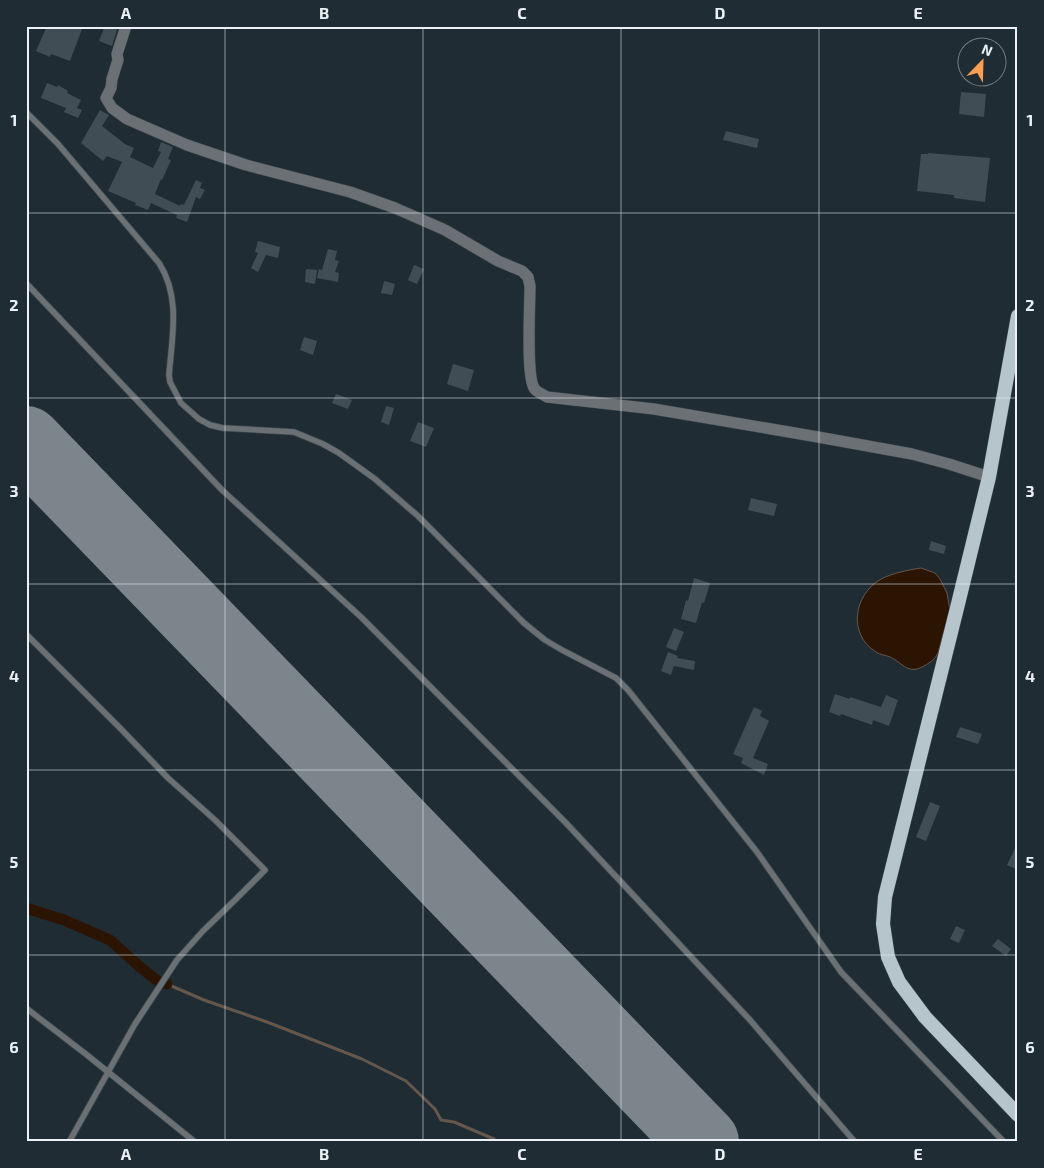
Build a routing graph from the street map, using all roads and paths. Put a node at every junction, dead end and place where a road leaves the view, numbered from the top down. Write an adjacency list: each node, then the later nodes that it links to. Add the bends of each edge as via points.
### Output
1 (126, 26): 5 (street, via 106,98 112,108 127,119 187,145 246,165 350,192 395,208 445,230 522,271 530,286 531,378 534,389 547,397 654,410 912,454)
2 (26, 112): 13 (lane, via 65,151 165,273 174,310 169,374 181,403 210,425 294,432 339,453 418,516 546,640 616,678 757,852 841,972)
3 (26, 283): 12 (lane, via 222,490 361,617 566,822 750,1020)
4 (1018, 316): 5 (highway)
5 (989, 477): 9 (highway, via 885,897 883,924 888,957 899,982 925,1017)
6 (26, 634): 8 (lane, via 264,870 176,960 135,1024)
7 (26, 1008): 8 (lane)
8 (109, 1073): 10 (lane); 11 (lane)
9 (1018, 1115)
10 (69, 1142)
11 (194, 1142)
12 (855, 1142)
13 (1004, 1142)

